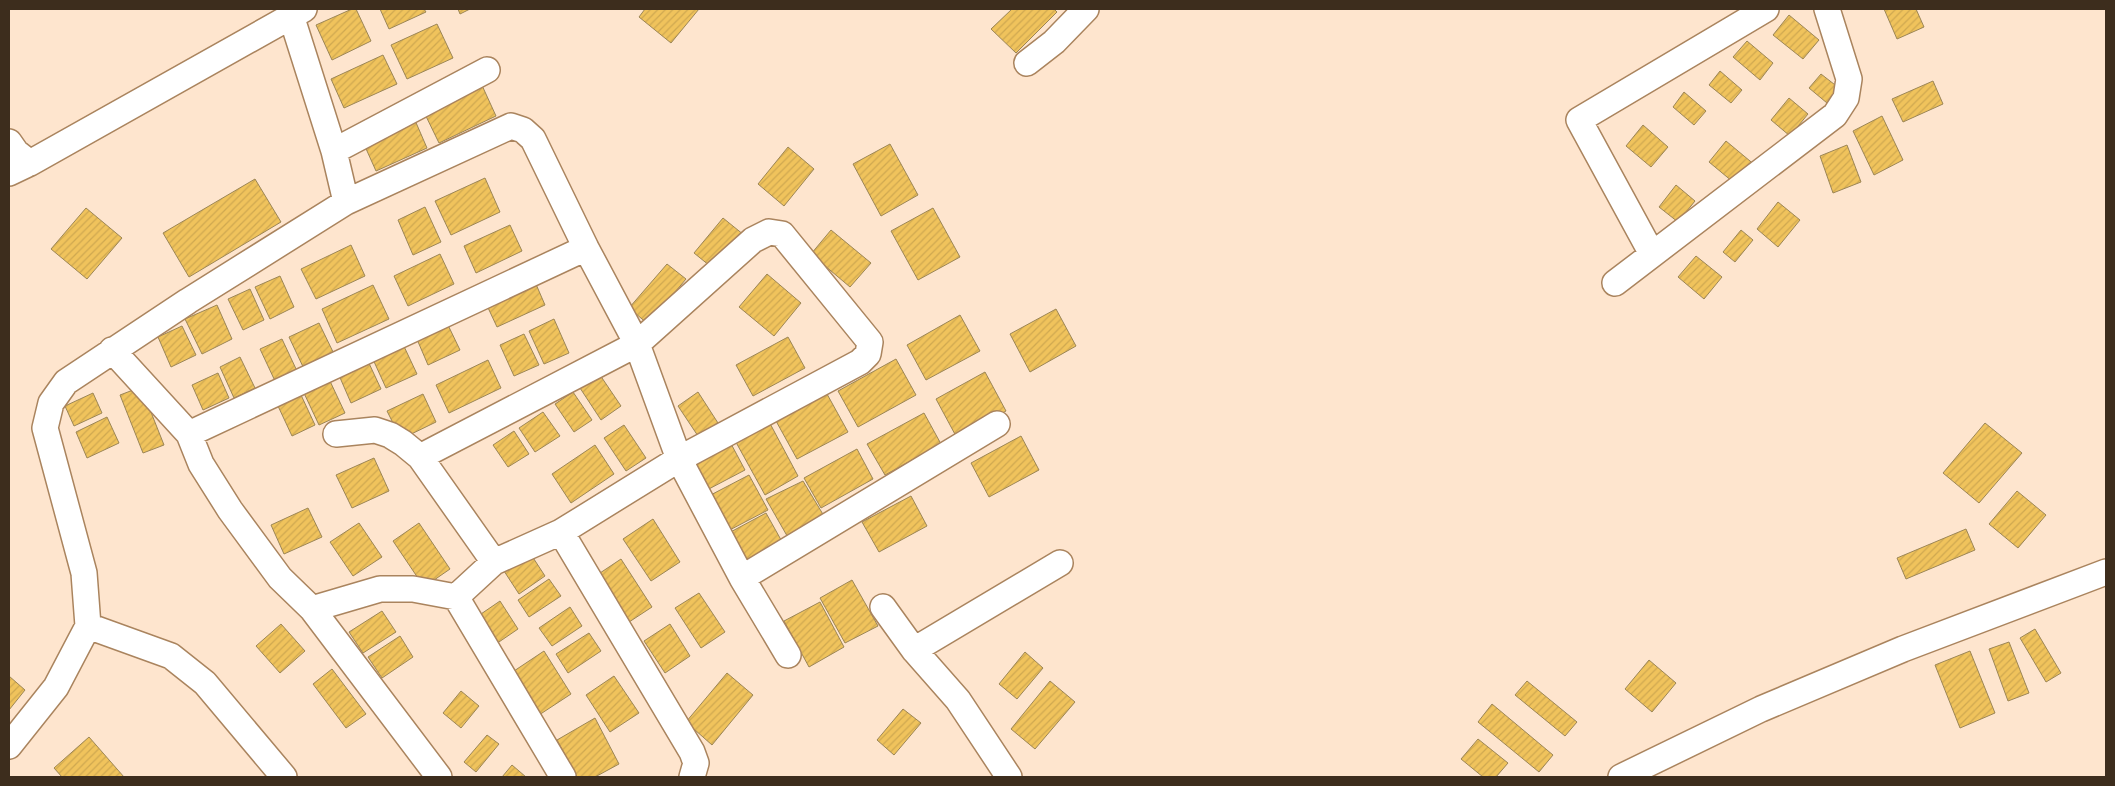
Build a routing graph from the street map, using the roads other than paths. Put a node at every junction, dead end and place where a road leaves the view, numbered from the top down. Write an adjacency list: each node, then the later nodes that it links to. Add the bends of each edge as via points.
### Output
1 (1086, 9): 5 (street, via 1054,42)
2 (1766, 9): 12 (street, via 1579,120)
3 (1828, 9): 12 (street, via 1849,79 1846,98 1835,115)
4 (295, 11): 8 (street); 9 (street)
5 (1027, 63)
6 (486, 70): 8 (street)
7 (9, 142): 9 (street, via 16,152)
8 (334, 151): 10 (street)
9 (20, 168)
10 (346, 202): 11 (street, via 511,126 523,130 533,139); 15 (street)
11 (586, 248): 14 (street); 17 (street)
12 (1652, 254): 13 (street)
13 (1615, 283)
14 (637, 344): 19 (street); 20 (street); 20 (street, via 753,240 769,232 782,234 870,342 868,354 860,362)
15 (112, 350): 17 (street); 29 (street, via 66,382 52,403 45,428 84,572)
16 (997, 424): 25 (street)
17 (189, 434): 28 (street, via 201,464 230,510 280,578)
18 (336, 434): 19 (street, via 375,430 396,439)
19 (420, 457): 22 (street)
20 (678, 459): 21 (street); 25 (street)
21 (561, 532): 22 (street); 36 (street, via 692,752 696,764)
22 (494, 562): 26 (street)
23 (1060, 563): 30 (street)
24 (2106, 572): 38 (street, via 1903,649 1761,709)
25 (742, 578): 31 (street)
26 (456, 596): 28 (street, via 413,589 380,589); 35 (street)
27 (883, 607): 30 (street)
28 (312, 609): 34 (street)
29 (88, 626): 32 (street, via 56,687); 33 (street, via 171,656 205,683)
30 (914, 650): 37 (street, via 958,700)
31 (788, 655)
32 (9, 746)
33 (284, 777)
34 (438, 777)
35 (563, 777)
36 (692, 777)
37 (1009, 777)
38 (1621, 777)

